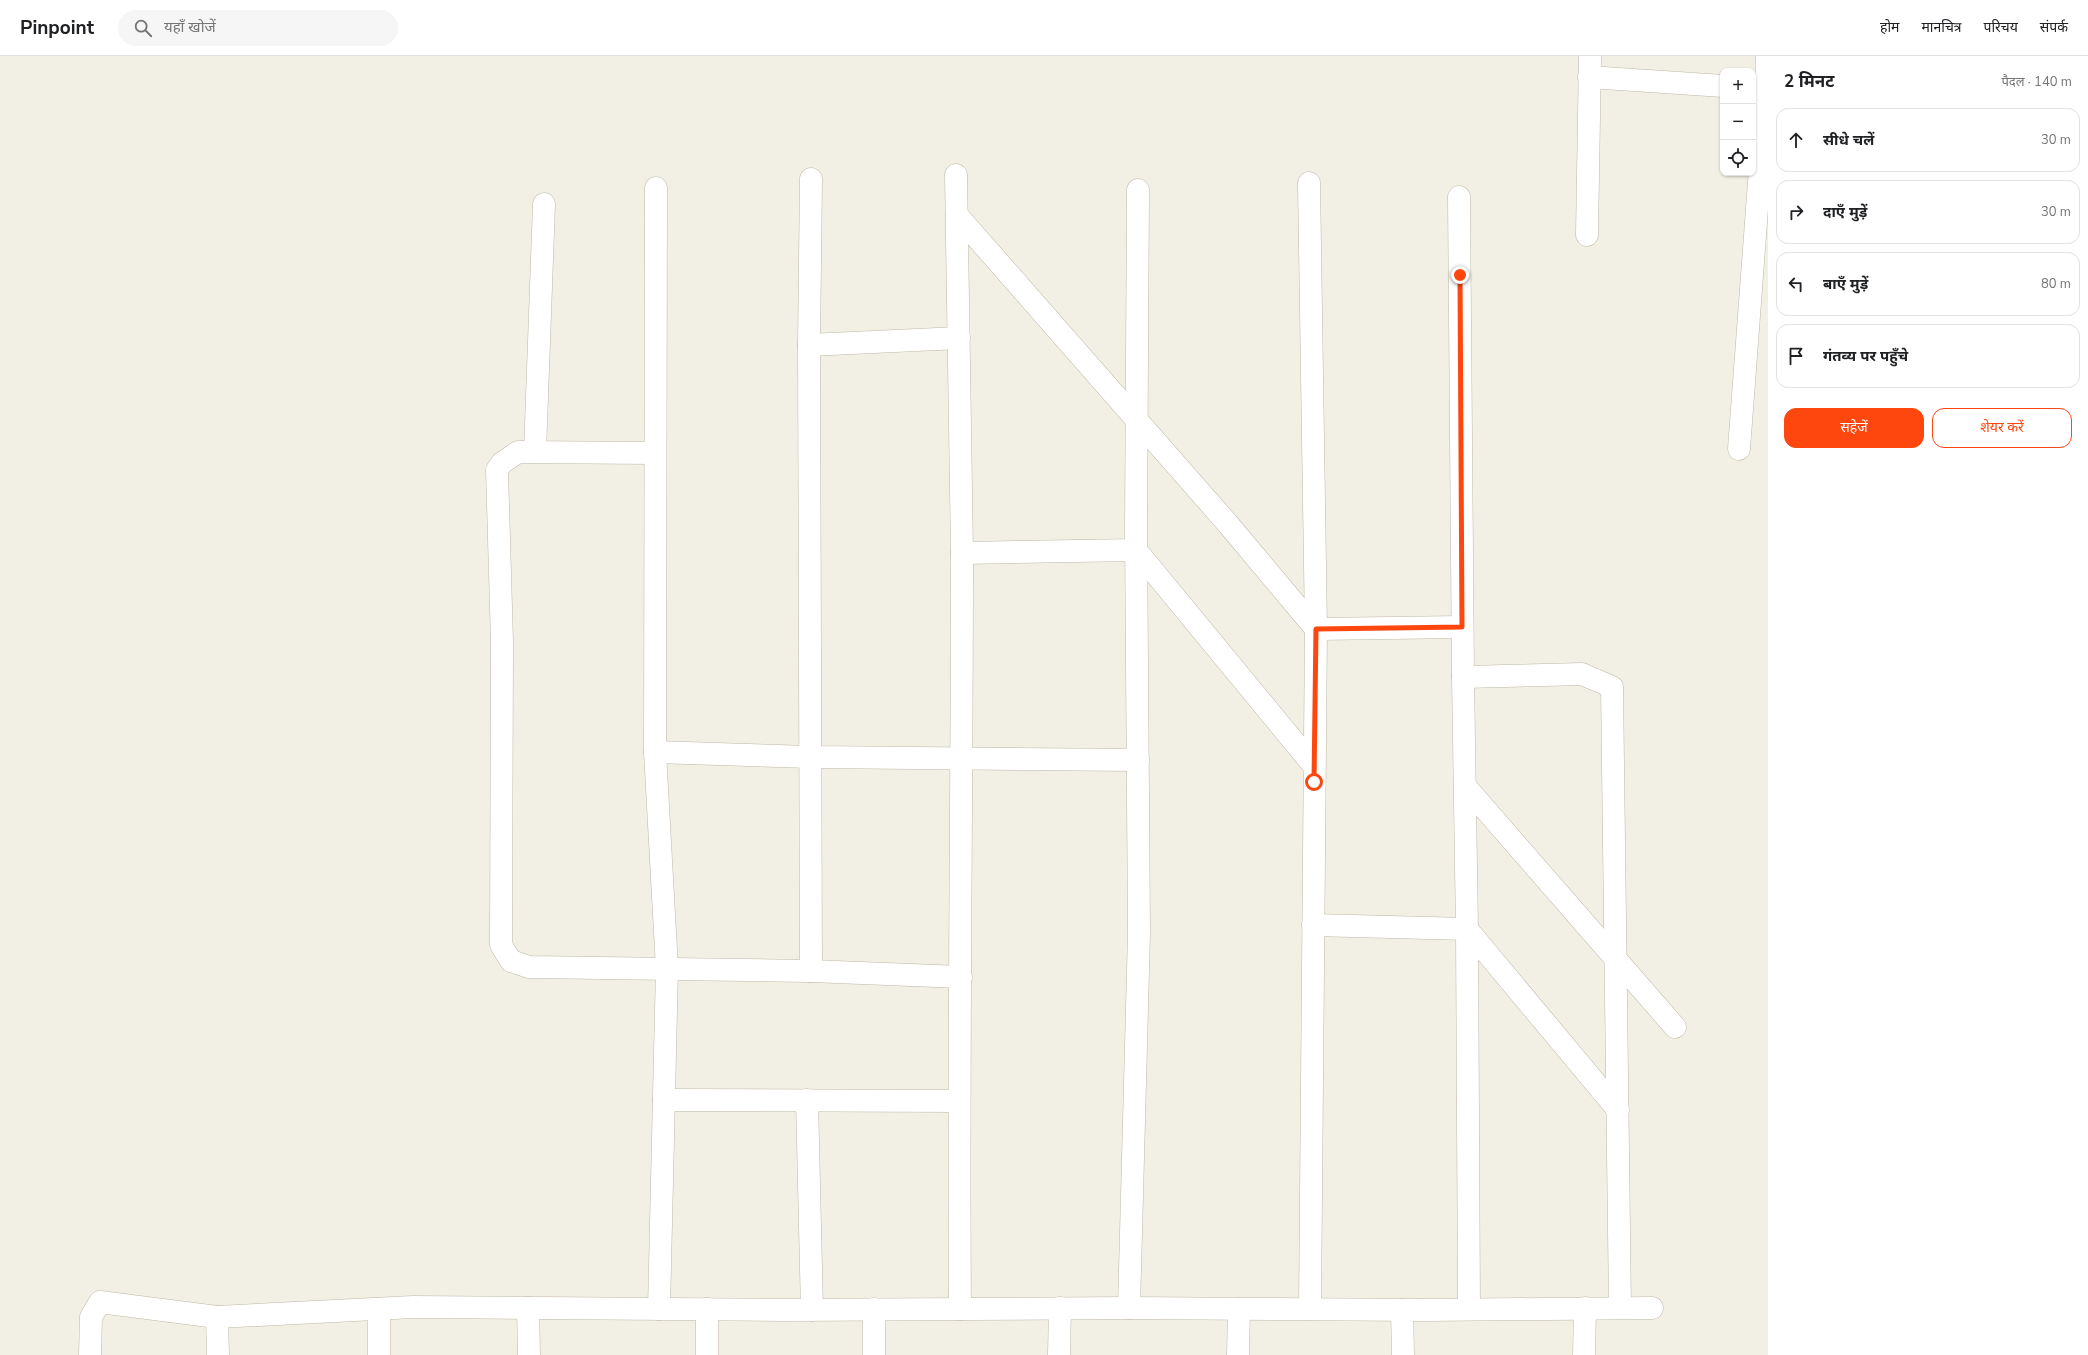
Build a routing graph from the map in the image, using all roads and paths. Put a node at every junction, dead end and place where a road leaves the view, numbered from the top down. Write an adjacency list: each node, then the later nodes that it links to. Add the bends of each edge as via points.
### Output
1 (1767, 56): 4 (street)
2 (1590, 66): 3 (street); 13 (street)
3 (1720, 86)
4 (1762, 89): 17 (street)
5 (956, 175): 12 (street)
6 (811, 179): 15 (street)
7 (1309, 183): 23 (street)
8 (656, 188): 19 (street)
9 (1138, 190): 16 (street)
10 (1459, 197): 22 (street)
11 (544, 204): 18 (street)
12 (958, 215): 14 (street); 16 (street)
13 (1587, 235)
14 (960, 338): 15 (street); 21 (street)
15 (809, 345): 26 (street)
16 (1136, 420): 20 (street); 23 (street)
17 (1739, 449)
18 (535, 452): 19 (street); 34 (street, via 518,452 502,463 497,470 502,642 501,945 511,961 529,967)
19 (655, 453): 25 (street)
20 (1136, 550): 21 (street); 28 (street); 29 (street)
21 (962, 553): 27 (street)
22 (1462, 627): 23 (street); 24 (street)
23 (1316, 629): 29 (street)
24 (1463, 677): 30 (street); 33 (street, via 1582,674 1612,687)
25 (655, 752): 26 (street); 34 (street)
26 (811, 757): 27 (street); 35 (street)
27 (962, 758): 28 (street); 36 (street)
28 (1138, 760): 44 (street, via 1139,933)
29 (1314, 766): 31 (street)
30 (1465, 786): 32 (street); 33 (street)
31 (1313, 925): 32 (street); 54 (street)
32 (1467, 929): 41 (street); 55 (street)
33 (1616, 957): 37 (street); 41 (street)
34 (667, 968): 35 (street); 38 (street)
35 (812, 971): 36 (street)
36 (961, 977): 40 (street)
37 (1675, 1027)
38 (664, 1100): 39 (street); 49 (street)
39 (807, 1100): 40 (street); 56 (street)
40 (959, 1101): 52 (street)
41 (1618, 1110): 46 (street)
42 (528, 1308): 48 (street); 49 (street); 62 (street)
43 (1060, 1308): 44 (street); 52 (street); 65 (street)
44 (1129, 1308): 53 (street)
45 (1585, 1308): 46 (street); 55 (street); 68 (street)
46 (1620, 1308): 47 (street)
47 (1652, 1308)
48 (379, 1309): 58 (street); 61 (street)
49 (659, 1309): 50 (street)
50 (707, 1309): 56 (street); 63 (street)
51 (874, 1309): 52 (street); 56 (street); 64 (street)
52 (960, 1309)
53 (1239, 1309): 54 (street); 66 (street)
54 (1310, 1309): 57 (street)
55 (1469, 1309): 57 (street)
56 (812, 1310)
57 (1402, 1310): 67 (street)
58 (217, 1317): 59 (street, via 100,1302 91,1317); 60 (street)
59 (90, 1355)
60 (218, 1355)
61 (379, 1355)
62 (528, 1355)
63 (707, 1355)
64 (874, 1355)
65 (1059, 1355)
66 (1238, 1355)
67 (1403, 1355)
68 (1584, 1355)

